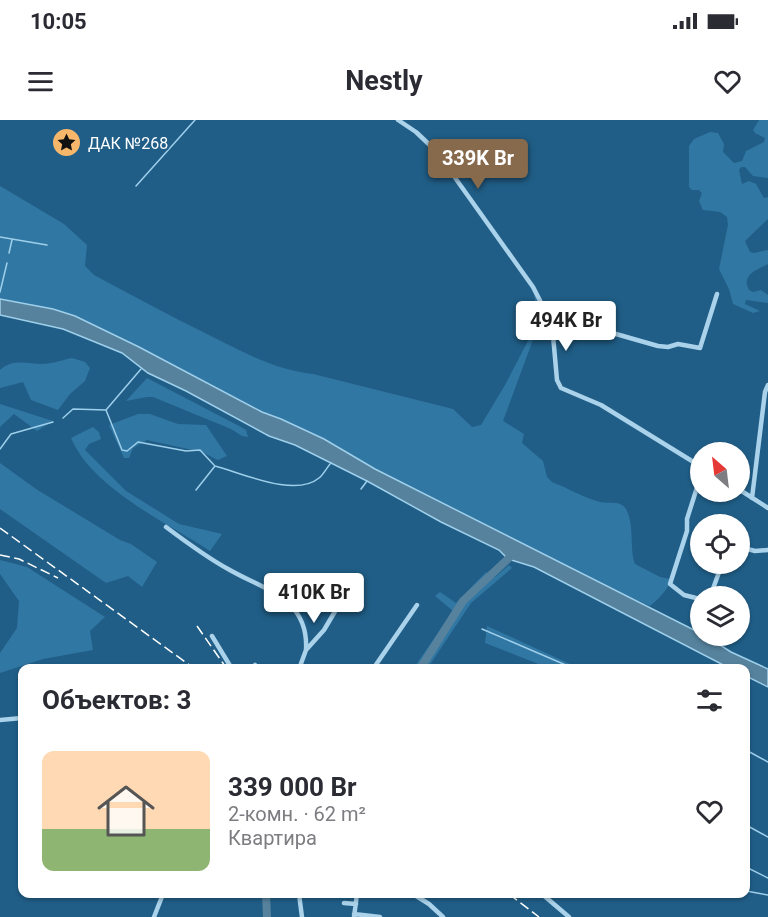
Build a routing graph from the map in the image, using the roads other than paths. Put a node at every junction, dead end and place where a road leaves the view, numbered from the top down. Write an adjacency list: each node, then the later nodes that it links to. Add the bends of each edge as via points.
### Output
1 (398, 120): 3 (street, via 436,151 533,287)
2 (717, 294): 3 (street, via 700,348 658,346 574,322)
3 (552, 324): 5 (street, via 561,388 601,405)
4 (768, 385): 6 (street)
5 (690, 460)
6 (752, 498): 8 (street)
7 (692, 502): 13 (street, via 670,584)
8 (768, 507)
9 (166, 528): 16 (street, via 227,569 286,600 304,626)
10 (750, 550): 11 (street)
11 (768, 550)
12 (350, 586): 16 (street, via 324,630)
13 (690, 596)
14 (417, 604): 19 (street)
15 (212, 636): 17 (street)
16 (306, 650): 18 (street)
17 (229, 664)
18 (301, 664)
19 (376, 664)
20 (18, 718): 21 (street)
21 (0, 720)
22 (161, 898): 31 (street)
23 (300, 898): 32 (street)
24 (357, 898): 28 (street)
25 (419, 898): 30 (street)
26 (547, 898): 34 (street)
27 (344, 903): 28 (street)
28 (356, 904): 29 (street)
29 (354, 915): 33 (street)
30 (441, 916)
31 (154, 917)
32 (302, 917)
33 (380, 917)
34 (569, 917)

